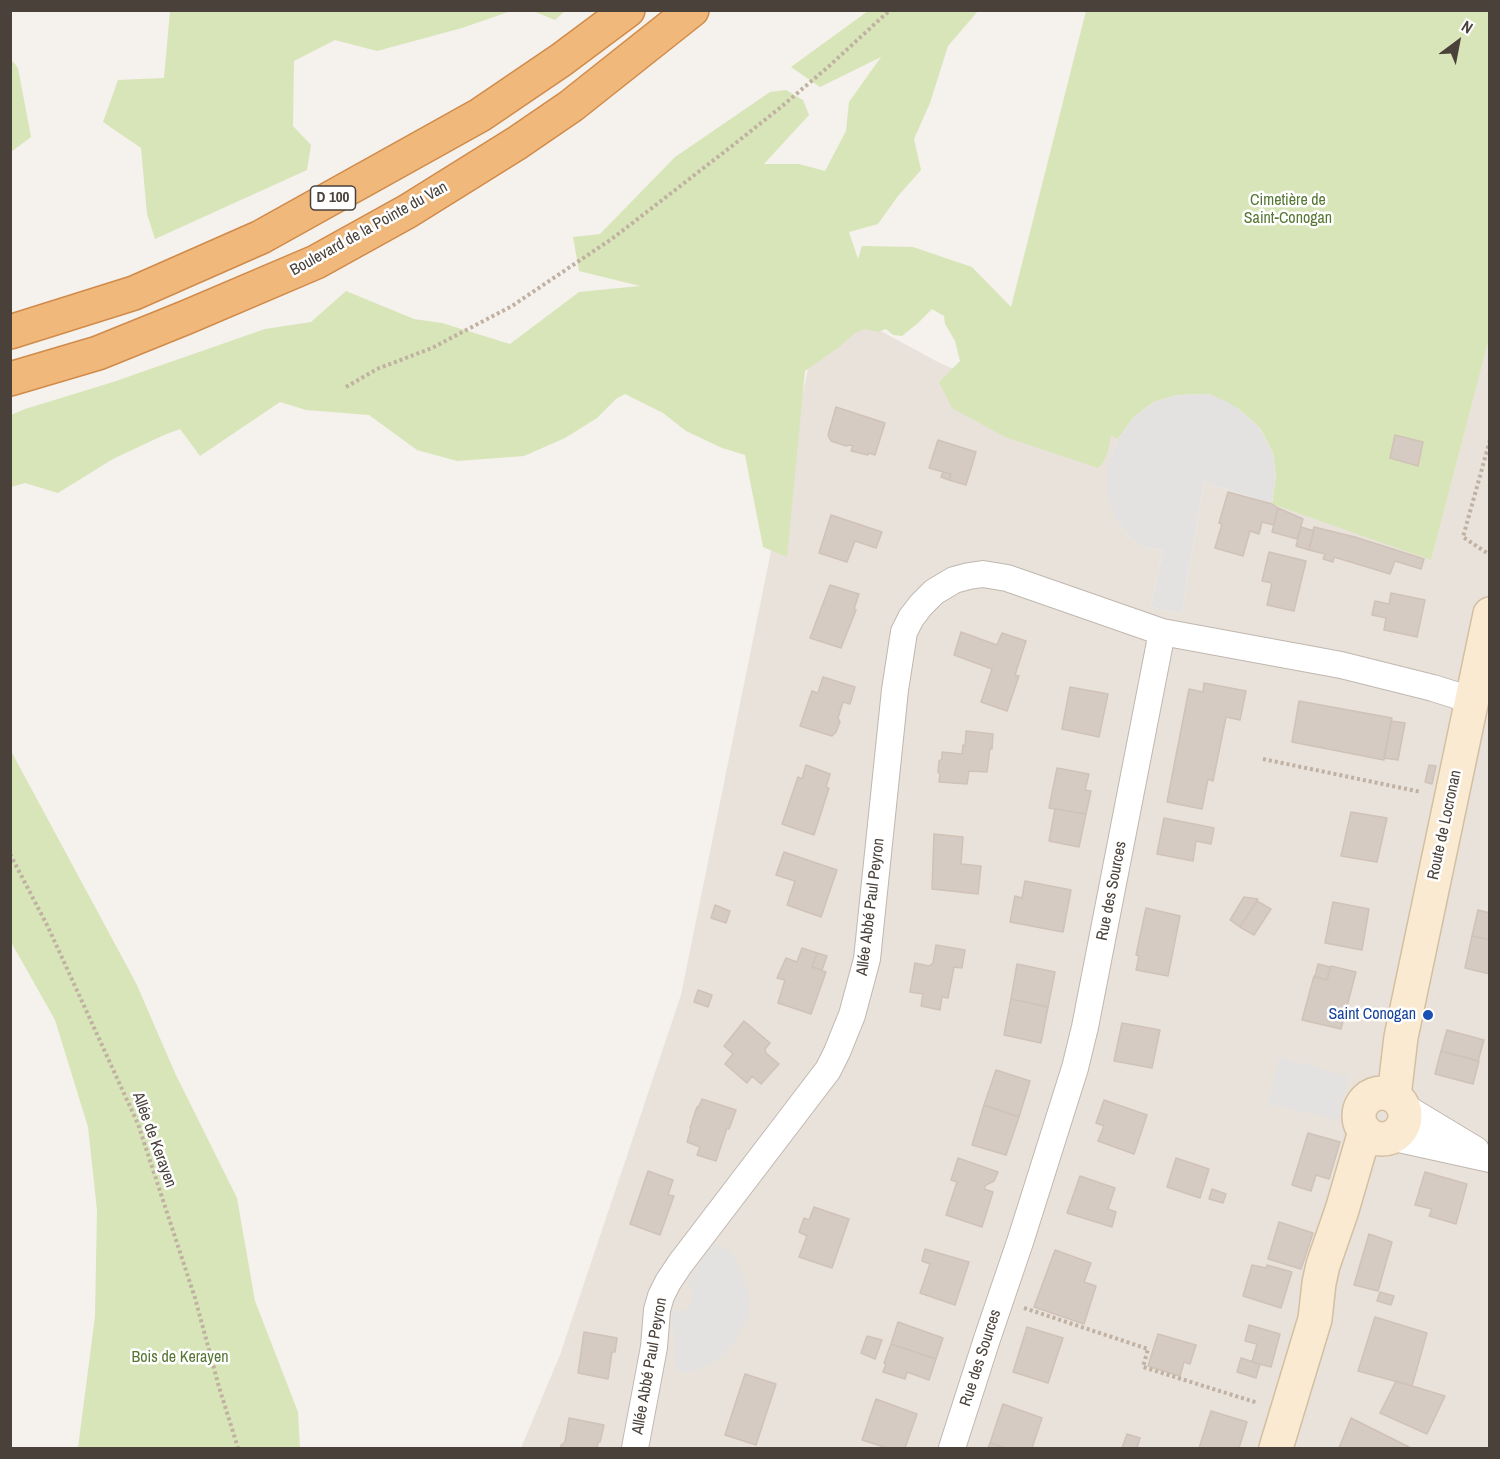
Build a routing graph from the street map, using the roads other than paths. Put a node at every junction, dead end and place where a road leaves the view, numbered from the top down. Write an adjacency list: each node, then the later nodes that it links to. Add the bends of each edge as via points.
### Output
1 (627, 10): 3 (highway, D 100, via 480,115 261,237 134,293)
2 (692, 10): 4 (highway, Boulevard de la Pointe du Van, via 553,118 408,212 316,262 98,353)
3 (10, 332)
4 (10, 379)
5 (1490, 614): 7 (main road, Route de Locronan)
6 (1162, 632): 7 (street, via 1341,664); 11 (street, Allée Abbé Paul Peyron, via 1007,578 984,574 943,585 911,618 904,632 895,690 867,959 852,1015 828,1070 668,1282 657,1310); 12 (street, Rue des Sources, via 1075,1068)
7 (1471, 700): 8 (main road, Route de Locronan)
8 (1390, 1099): 9 (main road, Route de Locronan, via 1367,1097 1360,1108 1359,1120); 10 (street)
9 (1379, 1135): 10 (street); 13 (main road, via 1342,1210 1323,1265 1315,1319)
10 (1490, 1158)
11 (635, 1449)
12 (952, 1449)
13 (1276, 1449)

